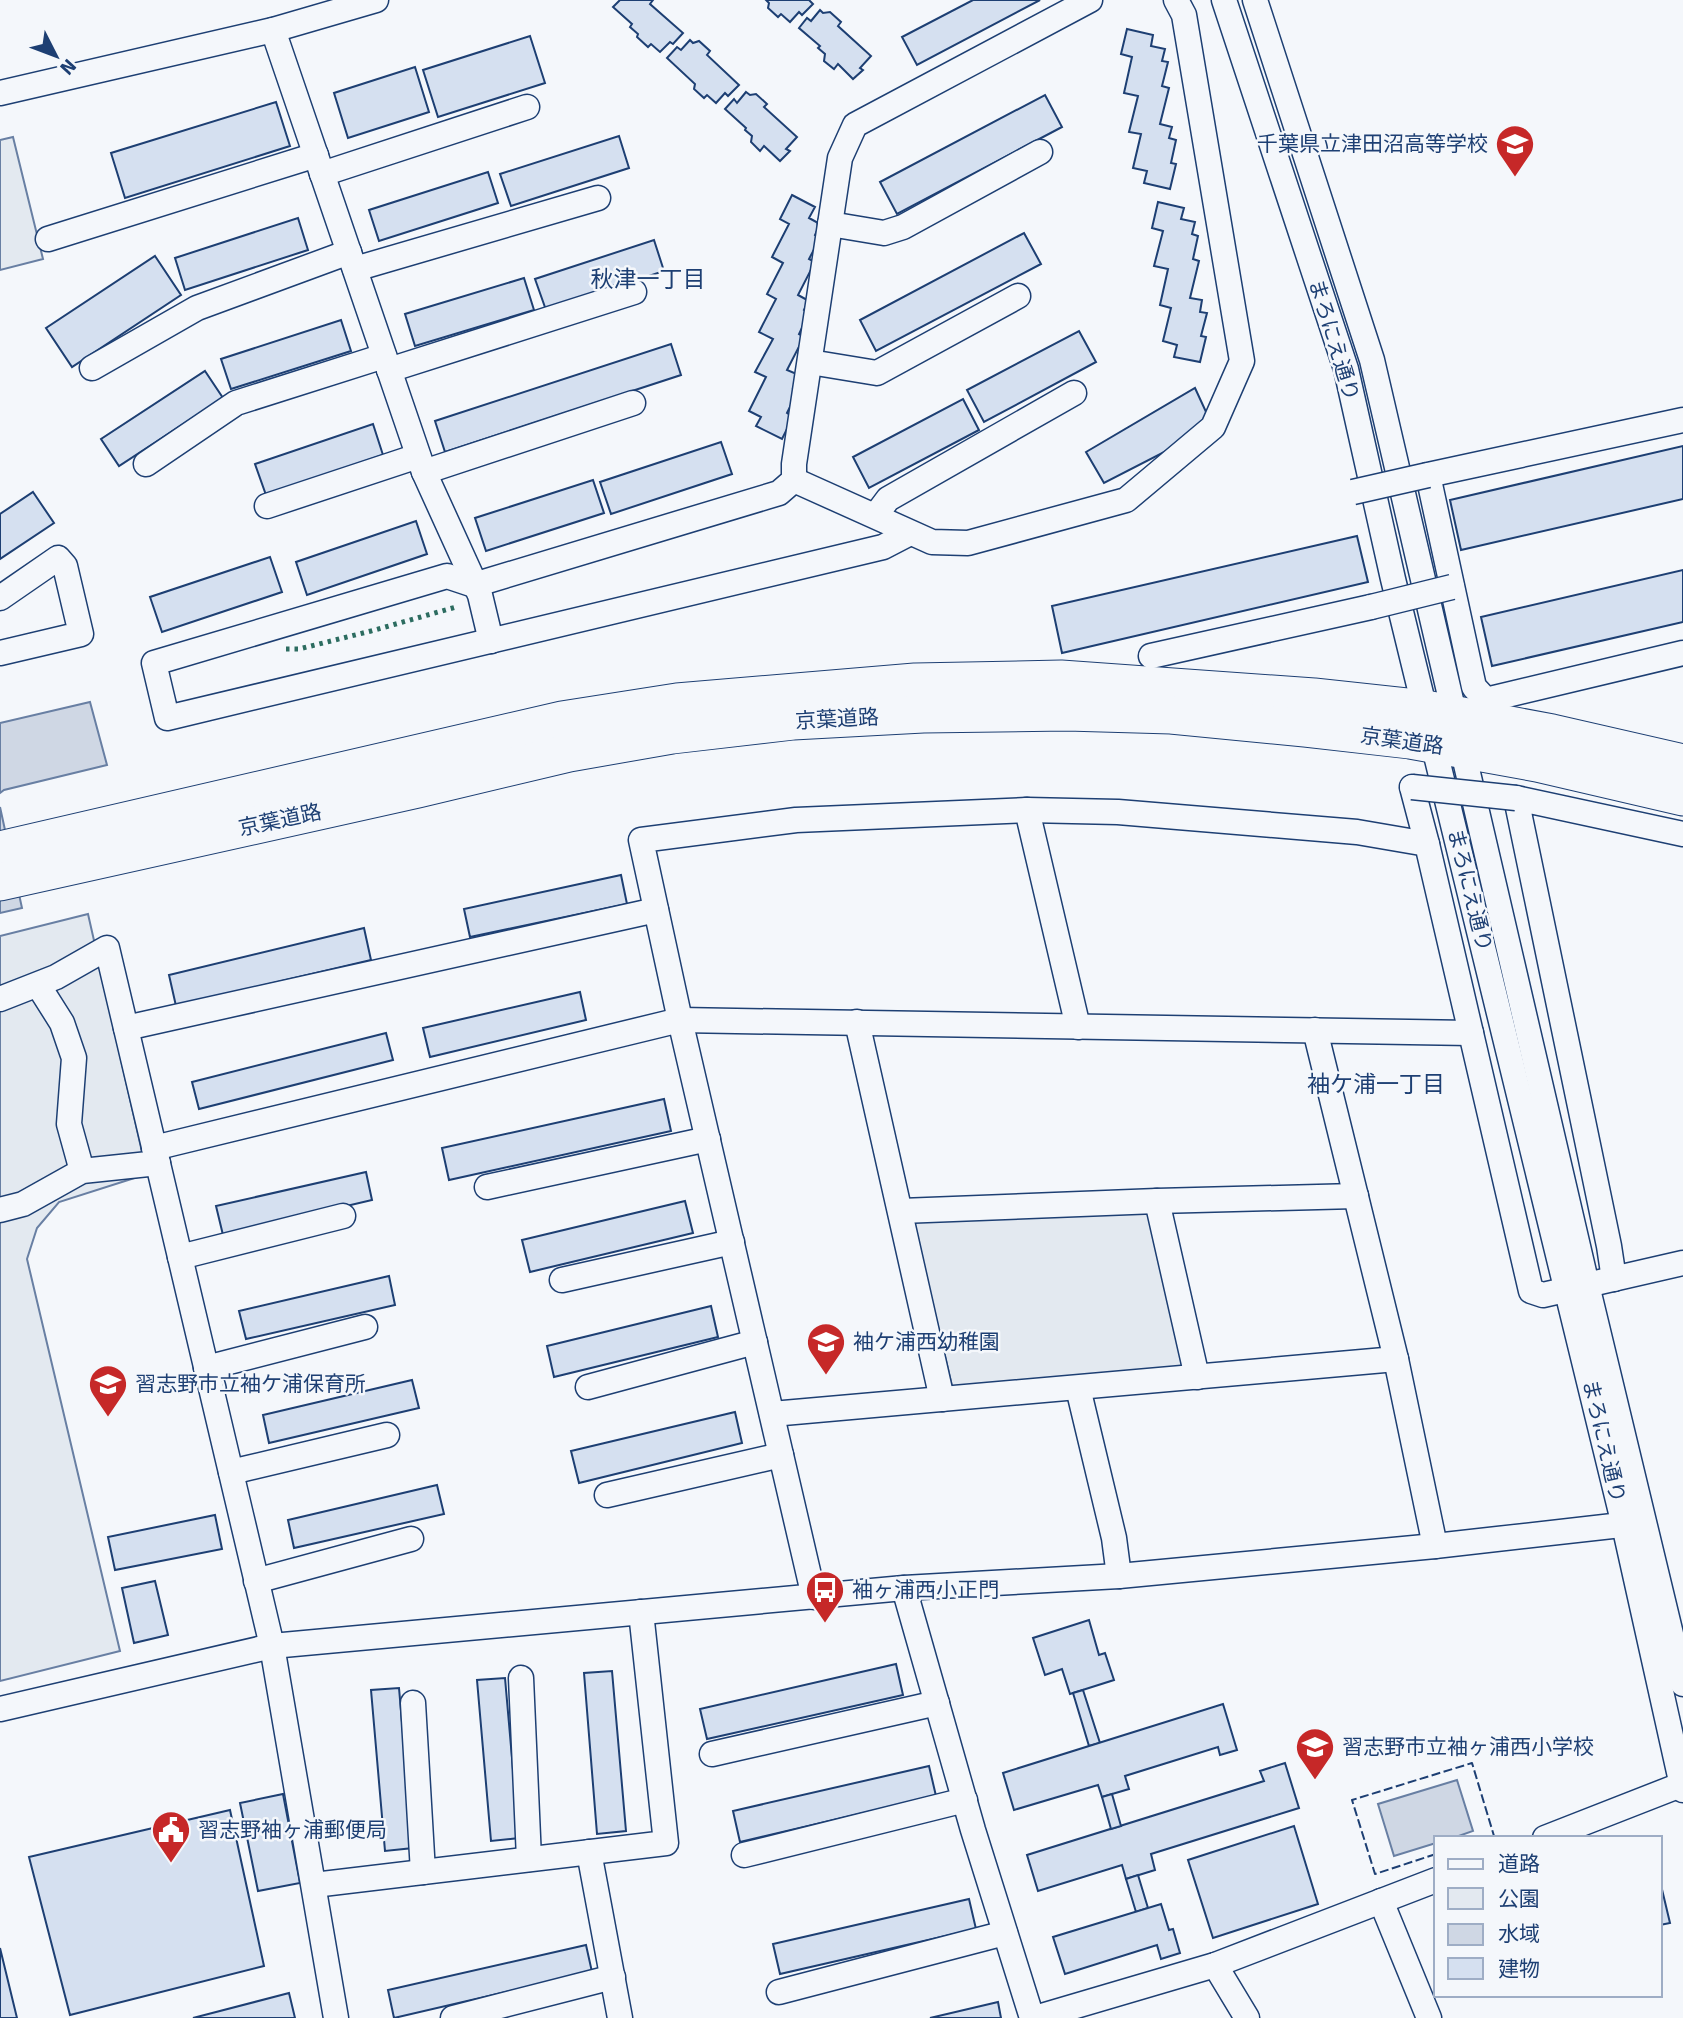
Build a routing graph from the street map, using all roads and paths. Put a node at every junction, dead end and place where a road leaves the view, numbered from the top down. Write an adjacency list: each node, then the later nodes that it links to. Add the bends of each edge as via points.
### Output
1 (376, 0): 6 (street)
2 (1090, 0): 12 (street, via 855,125 839,158)
3 (1176, 0): 30 (street, via 1184,15 1242,361 1213,427 1126,500 968,543 932,542)
4 (1224, 0): 38 (street, まろにえ通り, via 1346,369)
5 (1255, 0): 38 (street, まろにえ通り, via 1372,360)
6 (273, 30): 7 (street); 10 (street)
7 (0, 93)
8 (527, 107): 10 (street)
9 (1040, 152): 12 (street, via 903,227 884,233)
10 (319, 165): 13 (street); 14 (street)
11 (598, 198): 14 (street)
12 (830, 224): 17 (street)
13 (48, 239)
14 (352, 261): 18 (street); 19 (street, via 197,308)
15 (634, 292): 18 (street)
16 (1018, 296): 17 (street, via 877,373)
17 (810, 362): 26 (street)
18 (387, 363): 23 (street, via 236,402); 24 (street)
19 (92, 368)
20 (1074, 393): 29 (street, via 888,499)
21 (633, 403): 24 (street)
22 (1683, 420): 25 (street)
23 (146, 464)
24 (421, 464): 28 (street); 31 (street)
25 (1427, 475): 27 (street, bridge); 32 (street)
26 (794, 480): 29 (street); 31 (street, via 779,493)
27 (1353, 492)
28 (267, 506)
29 (876, 515): 30 (street)
30 (910, 533): 34 (street, via 883,547)
31 (474, 585): 34 (street); 34 (street, via 447,576 154,663 166,718)
32 (1452, 587): 36 (street, via 1474,687 1486,700); 37 (street, bridge)
33 (0, 598): 35 (street, via 58,558 65,566 81,634)
34 (491, 641)
35 (0, 653)
36 (1683, 653)
37 (1151, 656)
38 (1440, 712): 39 (street, まろにえ通り); 40 (highway, 京葉道路); 46 (highway, 京葉道路, via 1314,696 1060,679 915,682 677,702 562,720)
39 (1449, 747): 41 (highway, 京葉道路); 46 (highway, 京葉道路, via 1171,715 923,714 793,721 569,753 418,789); 71 (street, まろにえ通り)
40 (1683, 763)
41 (1683, 797)
42 (1516, 799): 44 (street); 45 (street, bridge, via 1412,788); 69 (street)
43 (1027, 810): 45 (street, via 1118,811 1357,832); 48 (street, via 796,820 641,840); 53 (street)
44 (1683, 834)
45 (1427, 844): 56 (street)
46 (21, 856): 47 (highway, 京葉道路)
47 (0, 882)
48 (656, 910): 51 (street); 54 (street)
49 (38, 985): 50 (street); 54 (street, via 107,948); 59 (street, via 62,1023 74,1058 69,1124)
50 (0, 999)
51 (680, 1020): 52 (street); 57 (street); 58 (street)
52 (857, 1022): 53 (street); 64 (street)
53 (1078, 1027): 55 (street)
54 (126, 1028): 58 (street)
55 (1315, 1030): 56 (street); 61 (street)
56 (1471, 1033): 71 (street, via 1531,1290 1543,1295)
57 (708, 1139): 60 (street); 66 (street)
58 (156, 1155): 59 (street); 67 (street)
59 (82, 1171): 63 (street, via 23,1204)
60 (487, 1187)
61 (1356, 1196): 62 (street); 74 (street)
62 (1157, 1201): 64 (street); 76 (street)
63 (0, 1210)
64 (901, 1211): 79 (street)
65 (343, 1216): 67 (street)
66 (732, 1242): 70 (street); 73 (street)
67 (180, 1257): 75 (street)
68 (1683, 1263): 69 (street)
69 (1614, 1279): 71 (street)
70 (562, 1280)
71 (1577, 1288): 85 (street, まろにえ通り)
72 (365, 1327): 75 (street)
73 (755, 1342): 77 (street); 80 (street)
74 (1396, 1359): 76 (street); 87 (street)
75 (206, 1368): 83 (street)
76 (1197, 1377): 78 (street)
77 (589, 1387)
78 (1079, 1388): 79 (street); 88 (street)
79 (942, 1399): 80 (street)
80 (772, 1415): 82 (street)
81 (387, 1435): 83 (street)
82 (781, 1455): 84 (street); 91 (street)
83 (231, 1472): 89 (street)
84 (607, 1495)
85 (1633, 1524): 87 (street); 93 (street, まろにえ通り)
86 (411, 1539): 89 (street)
87 (1435, 1546): 88 (street)
88 (1119, 1576): 90 (street)
89 (256, 1581): 94 (street)
90 (904, 1588): 91 (street); 98 (street)
91 (814, 1597): 92 (street)
92 (640, 1612): 94 (street); 104 (street, via 666,1843)
93 (1666, 1620): 96 (street, まろにえ通り); 101 (street, まろにえ通り)
94 (272, 1646): 99 (street); 109 (street)
95 (521, 1678): 106 (street)
96 (1683, 1684)
97 (413, 1703): 107 (street)
98 (937, 1703): 100 (street); 102 (street)
99 (0, 1709)
100 (712, 1754)
101 (1683, 1786): 103 (street)
102 (965, 1800): 105 (street); 111 (street)
103 (1550, 1836)
104 (589, 1852): 106 (street); 113 (street)
105 (744, 1855)
106 (529, 1859): 107 (street)
107 (423, 1872): 109 (street)
108 (1434, 1881): 110 (street)
109 (314, 1885): 115 (street)
110 (1381, 1901): 112 (street); 120 (street)
111 (1005, 1933): 114 (street); 118 (street)
112 (1214, 1965): 118 (street); 119 (street)
113 (613, 1978): 116 (street); 117 (street)
114 (779, 1992)
115 (336, 2018)
116 (453, 2018)
117 (620, 2018)
118 (1033, 2018)
119 (1247, 2018)
120 (1429, 2018)

